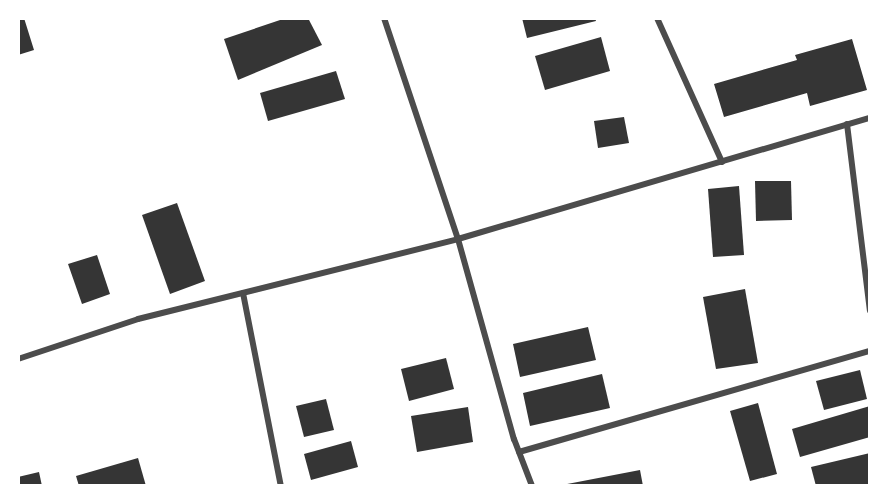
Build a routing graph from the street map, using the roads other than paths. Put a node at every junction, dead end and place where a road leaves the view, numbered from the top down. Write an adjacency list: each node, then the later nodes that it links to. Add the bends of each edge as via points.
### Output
1 (384, 18): 6 (street)
2 (657, 18): 5 (street)
3 (870, 118): 4 (street)
4 (847, 124): 5 (street); 8 (street)
5 (722, 162): 6 (street)
6 (458, 238): 7 (street); 11 (street)
7 (243, 293): 10 (street, via 138,319); 12 (street)
8 (870, 311)
9 (870, 351): 11 (street)
10 (18, 359)
11 (519, 452): 13 (street)
12 (281, 486)
13 (532, 486)

